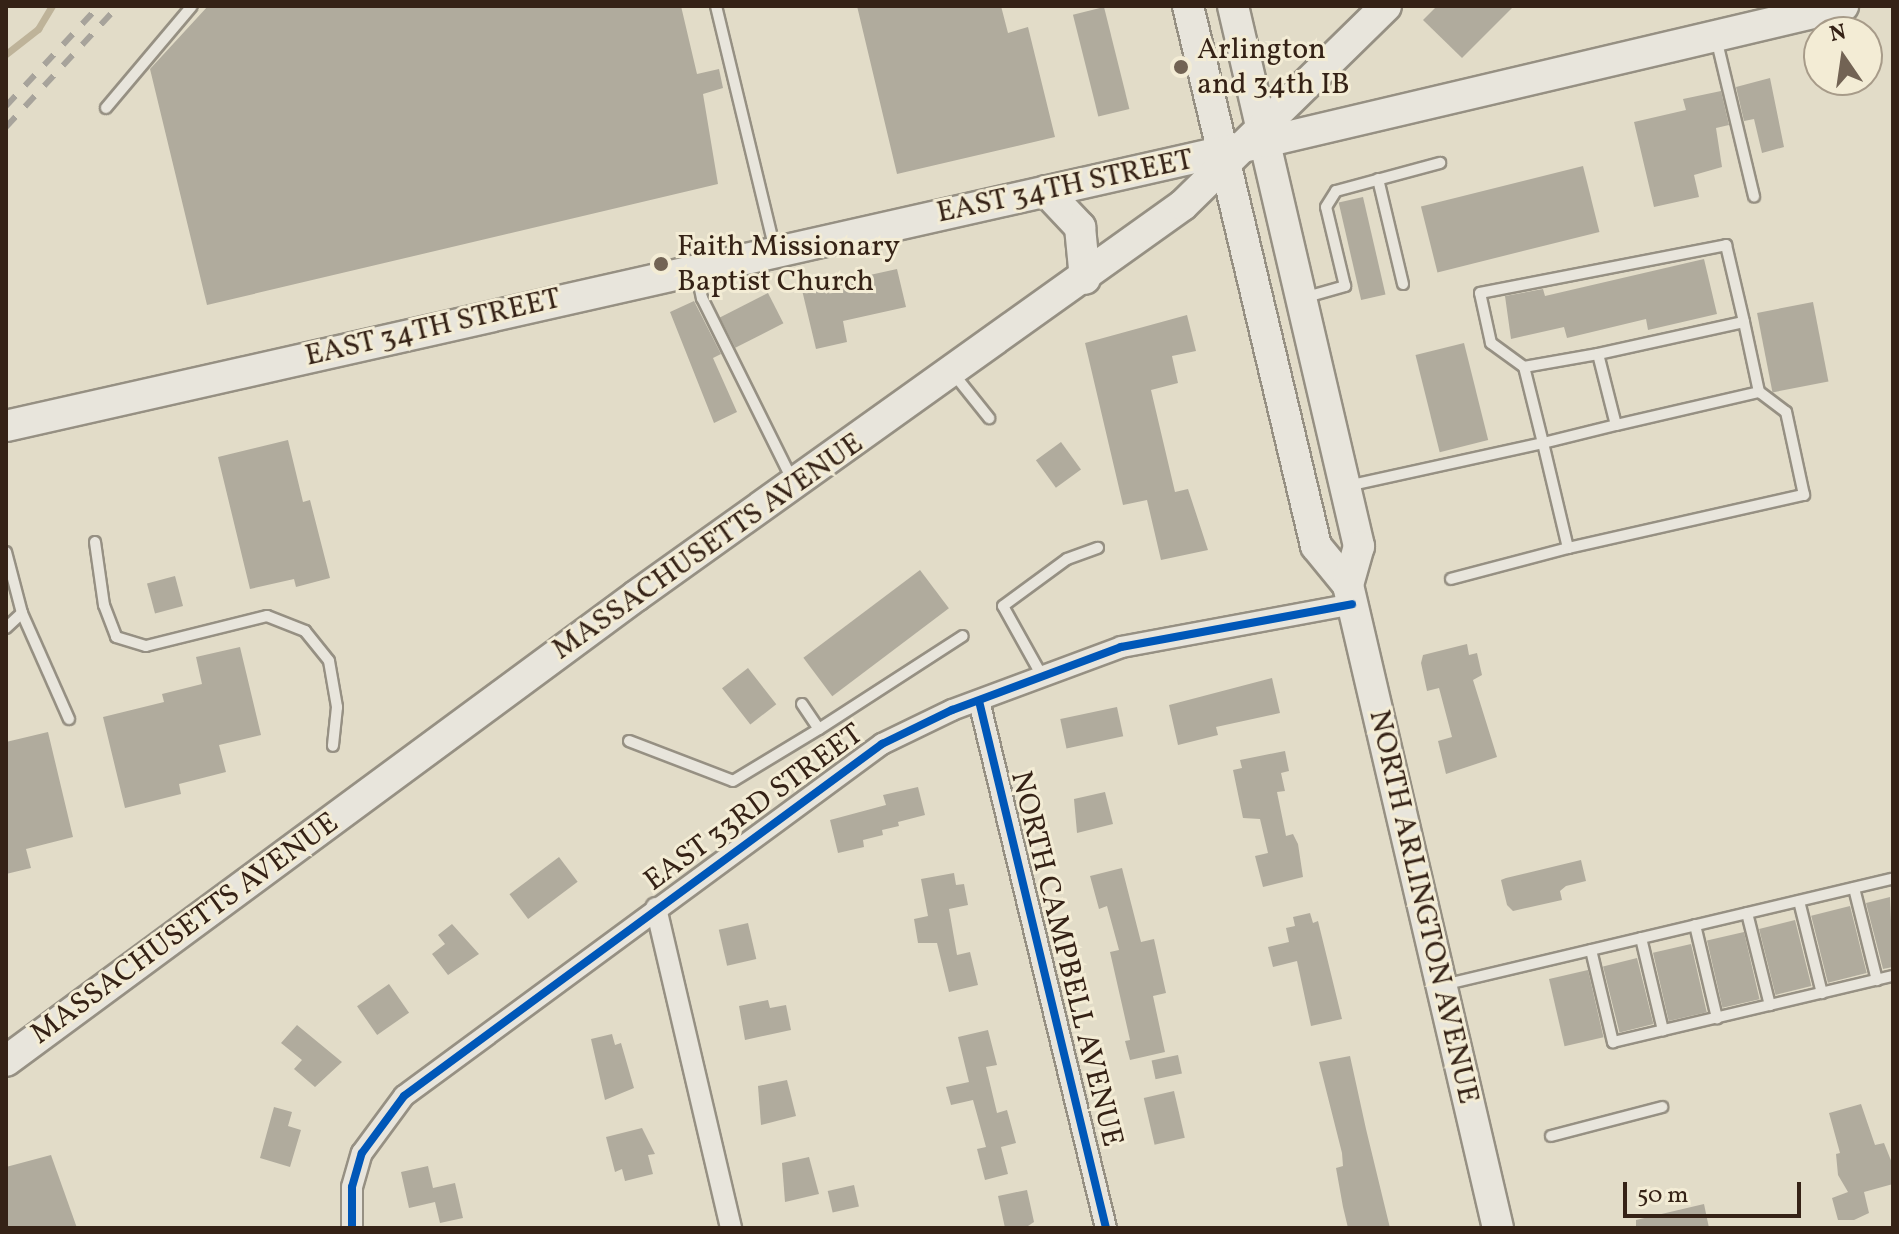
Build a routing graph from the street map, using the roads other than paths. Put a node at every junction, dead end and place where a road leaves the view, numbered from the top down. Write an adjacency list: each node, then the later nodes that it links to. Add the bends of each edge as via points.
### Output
1 (192, 6): 8 (lane)
2 (716, 6): 14 (lane)
3 (1188, 6): 9 (main road, NORTH ARLINGTON AVENUE)
4 (1233, 6): 9 (main road, NORTH ARLINGTON AVENUE)
5 (1386, 6): 9 (main road, MASSACHUSETTS AVENUE)
6 (1843, 6): 7 (main road, EAST 34TH STREET)
7 (1716, 36): 9 (main road, EAST 34TH STREET); 13 (lane)
8 (106, 108)
9 (1244, 147): 12 (main road, EAST 34TH STREET); 16 (main road, MASSACHUSETTS AVENUE, via 1183,205); 18 (main road, NORTH ARLINGTON AVENUE); 35 (main road, NORTH ARLINGTON AVENUE, via 1316,546)
10 (1440, 163): 11 (lane)
11 (1378, 179): 17 (lane); 18 (lane, via 1336,191 1326,207 1345,286)
12 (1046, 191): 14 (main road, EAST 34TH STREET); 16 (main road, via 1080,227)
13 (1754, 196)
14 (776, 251): 15 (main road, EAST 34TH STREET)
15 (696, 269): 26 (main road, EAST 34TH STREET); 28 (lane, via 702,298)
16 (1085, 279): 22 (main road, MASSACHUSETTS AVENUE)
17 (1403, 284)
18 (1301, 299): 29 (main road, NORTH ARLINGTON AVENUE)
19 (1744, 322): 20 (lane); 21 (lane, via 1726,245 1480,293 1491,343); 23 (lane)
20 (1598, 354): 21 (lane); 25 (lane)
21 (1524, 367): 27 (lane)
22 (953, 373): 24 (lane); 28 (main road, MASSACHUSETTS AVENUE)
23 (1759, 392): 25 (lane); 32 (lane, via 1786,412 1804,495)
24 (989, 418)
25 (1616, 425): 27 (lane)
26 (6, 426)
27 (1543, 443): 29 (lane); 32 (lane)
28 (795, 484): 61 (main road, MASSACHUSETTS AVENUE)
29 (1345, 487): 35 (main road, NORTH ARLINGTON AVENUE, via 1359,552)
30 (95, 542): 45 (lane, via 104,605 116,637 146,646 267,616 305,631 329,661 337,707)
31 (1098, 548): 39 (lane, via 1067,559 1003,606)
32 (1568, 548): 34 (lane)
33 (6, 552): 36 (lane)
34 (1451, 579)
35 (1350, 595): 39 (street, EAST 33RD STREET, via 1144,641); 56 (main road, NORTH ARLINGTON AVENUE)
36 (22, 613): 37 (lane); 42 (lane)
37 (6, 628)
38 (963, 636): 43 (lane)
39 (1042, 676): 40 (street, EAST 33RD STREET)
40 (979, 701): 49 (street, EAST 33RD STREET, via 882,744); 66 (street, NORTH CAMPBELL AVENUE)
41 (802, 704): 43 (lane)
42 (69, 719)
43 (819, 729): 44 (lane, via 733,781)
44 (629, 741)
45 (333, 746)
46 (1893, 879): 47 (lane)
47 (1854, 888): 48 (lane); 55 (lane)
48 (1799, 901): 50 (lane); 57 (lane)
49 (656, 908): 64 (street, EAST 33RD STREET, via 404,1096 362,1153); 65 (street)
50 (1747, 913): 51 (lane); 58 (lane)
51 (1695, 925): 52 (lane); 59 (lane)
52 (1641, 938): 53 (lane); 60 (lane)
53 (1591, 950): 56 (lane); 60 (lane, via 1613,1042)
54 (1893, 976): 55 (lane)
55 (1877, 980): 57 (lane)
56 (1441, 985): 67 (main road, NORTH ARLINGTON AVENUE)
57 (1822, 993): 58 (lane)
58 (1770, 1005): 59 (lane)
59 (1717, 1018): 60 (lane)
60 (1663, 1030)
61 (6, 1061)
62 (1662, 1107): 63 (lane)
63 (1551, 1136)
64 (351, 1221)
65 (731, 1228)
66 (1106, 1228)
67 (1498, 1228)

